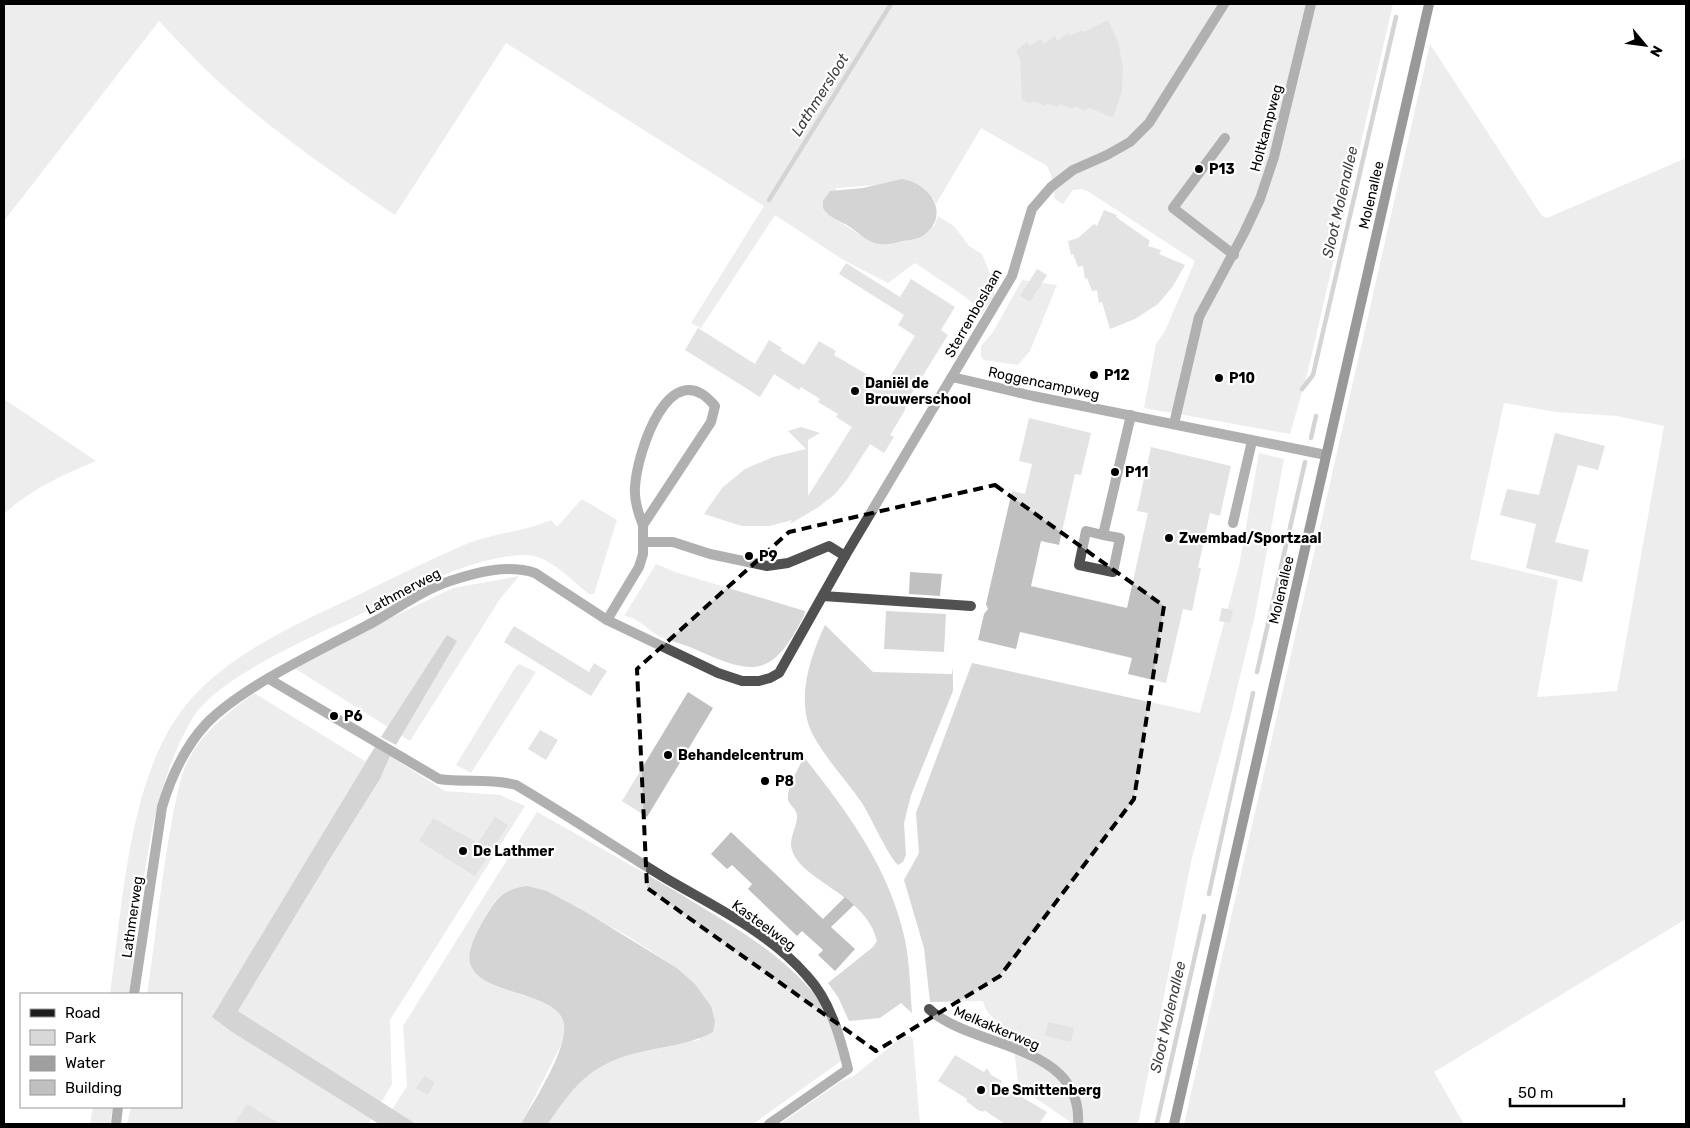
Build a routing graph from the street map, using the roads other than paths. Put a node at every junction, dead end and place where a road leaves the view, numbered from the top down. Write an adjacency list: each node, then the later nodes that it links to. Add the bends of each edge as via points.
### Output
1 (1224, 4): 6 (street, Sterrenboslaan, via 1149,123 1130,142 1073,170 1051,186 1032,209 1012,276)
2 (1311, 4): 5 (street, Holtkampweg, via 1274,157 1260,199)
3 (1429, 4): 10 (main road, Molenallee)
4 (1225, 138): 5 (street, via 1173,208)
5 (1234, 255): 8 (street, Holtkampweg, via 1199,317)
6 (952, 377): 7 (street, Roggencampweg); 15 (street, Sterrenboslaan)
7 (1131, 415): 8 (street, Roggencampweg); 13 (street)
8 (1174, 424): 9 (street, Roggencampweg)
9 (1252, 441): 10 (street, Roggencampweg); 11 (street)
10 (1326, 455): 27 (main road, Molenallee)
11 (1233, 522)
12 (643, 525): 12 (street, via 711,422 715,406 699,390 686,389 674,393 663,406 643,448 635,489); 14 (street)
13 (1103, 535): 13 (street, via 1086,531 1079,565 1113,572 1120,538)
14 (644, 542): 15 (street, via 674,542 710,554 768,566 788,563 829,546); 18 (street, via 639,567)
15 (845, 556): 16 (street, Sterrenboslaan)
16 (823, 596): 17 (street); 19 (street, Sterrenboslaan)
17 (971, 606)
18 (607, 620): 19 (street, Lathmerweg, via 718,673 742,681 759,681); 20 (street, Lathmerweg, via 536,573 517,569 486,571 448,582)
19 (779, 673)
20 (269, 679): 21 (street, Lathmerweg, via 206,725 183,756 169,786 156,841); 25 (street, Kasteelweg, via 439,779 503,781 516,785 762,936 807,976 832,1016 848,1069)
21 (134, 993)
22 (928, 1009): 26 (street, Melkakkerweg, via 944,1021 1020,1050 1049,1065 1067,1082 1076,1099)
23 (118, 1108): 24 (street)
24 (116, 1124)
25 (769, 1124)
26 (1078, 1124)
27 (1174, 1124)

